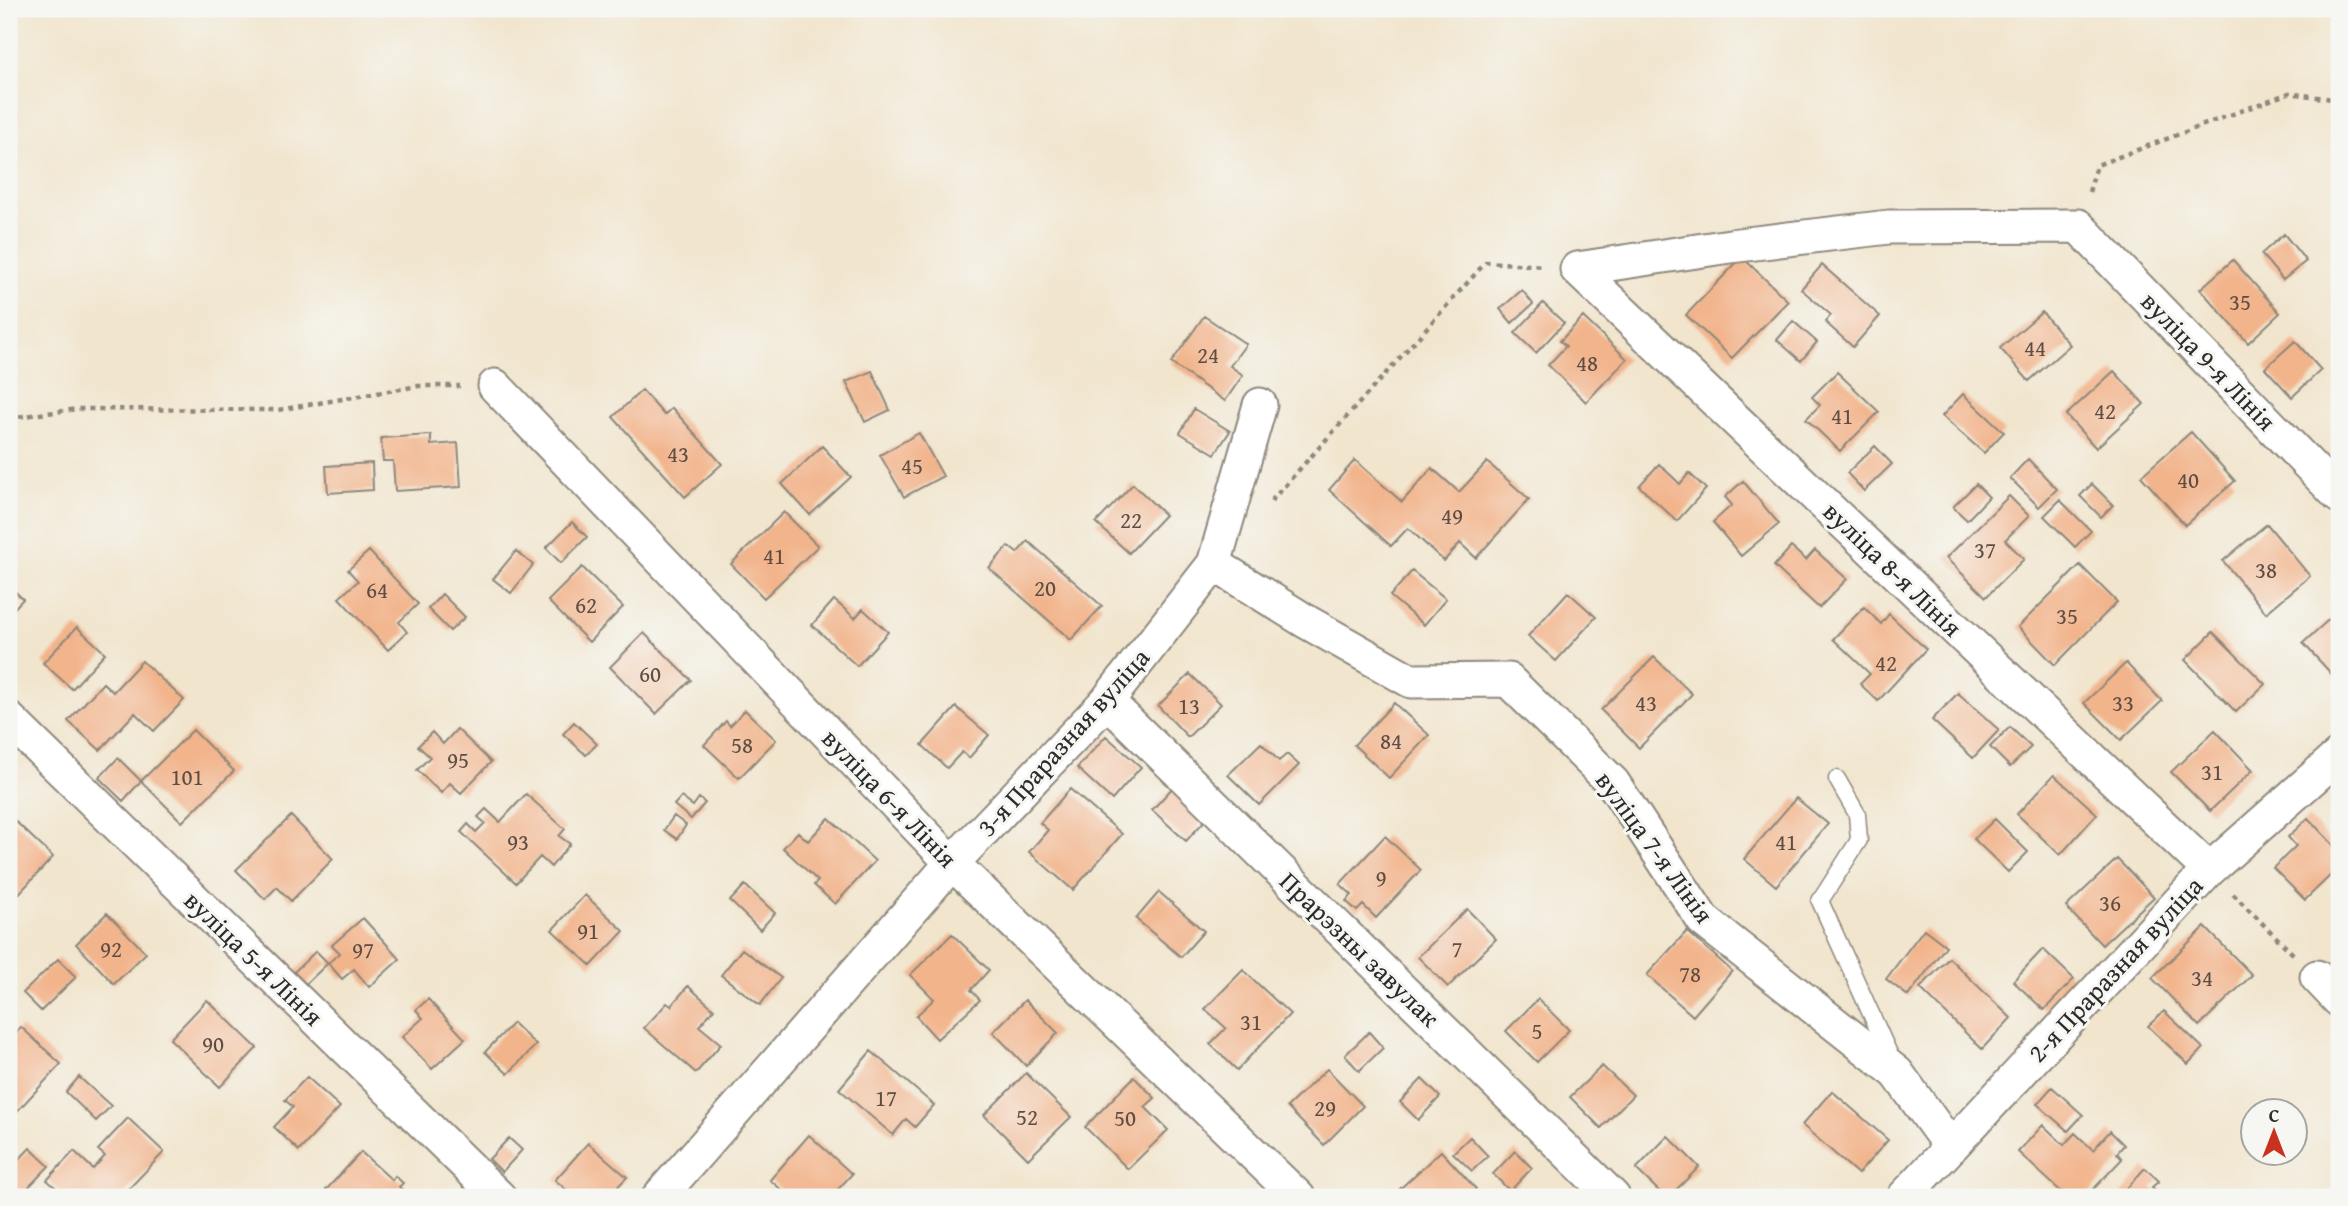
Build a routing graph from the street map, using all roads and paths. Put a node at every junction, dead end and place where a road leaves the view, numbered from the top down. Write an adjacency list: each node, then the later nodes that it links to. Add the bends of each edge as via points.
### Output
1 (2339, 100): 2 (path, via 2289,93 2097,165)
2 (2078, 226): 3 (street, via 1889,227); 7 (street, вуліца 9-я Лінія)
3 (1577, 269): 8 (path, via 1486,262); 15 (street, вуліца 8-я Лінія)
4 (495, 386): 6 (path, via 418,386 278,410 78,409); 14 (street, вуліца 6-я Лінія)
5 (1260, 405): 9 (street, 3-я Праразная вуліца)
6 (9, 418)
7 (2339, 496)
8 (1269, 503)
9 (1214, 564): 10 (street, 3-я Праразная вуліца); 17 (street, вуліца 7-я Лінія, via 1412,681 1508,680 1613,783 1703,920)
10 (1107, 701): 14 (street, 3-я Праразная вуліца); 22 (street, Прарэзны завулак)
11 (9, 719): 19 (street, вуліца 5-я Лінія)
12 (2339, 754): 15 (street, 2-я Праразная вуліца)
13 (1837, 779): 17 (lane, via 1857,814 1859,840 1820,901)
14 (952, 863): 20 (street, 3-я Праразная вуліца); 21 (street, вуліца 6-я Лінія)
15 (2209, 870): 16 (path); 18 (street, 2-я Праразная вуліца)
16 (2328, 989)
17 (1897, 1073): 18 (street, вуліца 7-я Лінія)
18 (1950, 1146): 23 (street, 2-я Праразная вуліца)
19 (499, 1197)
20 (659, 1197)
21 (1298, 1197)
22 (1613, 1197)
23 (1905, 1197)

